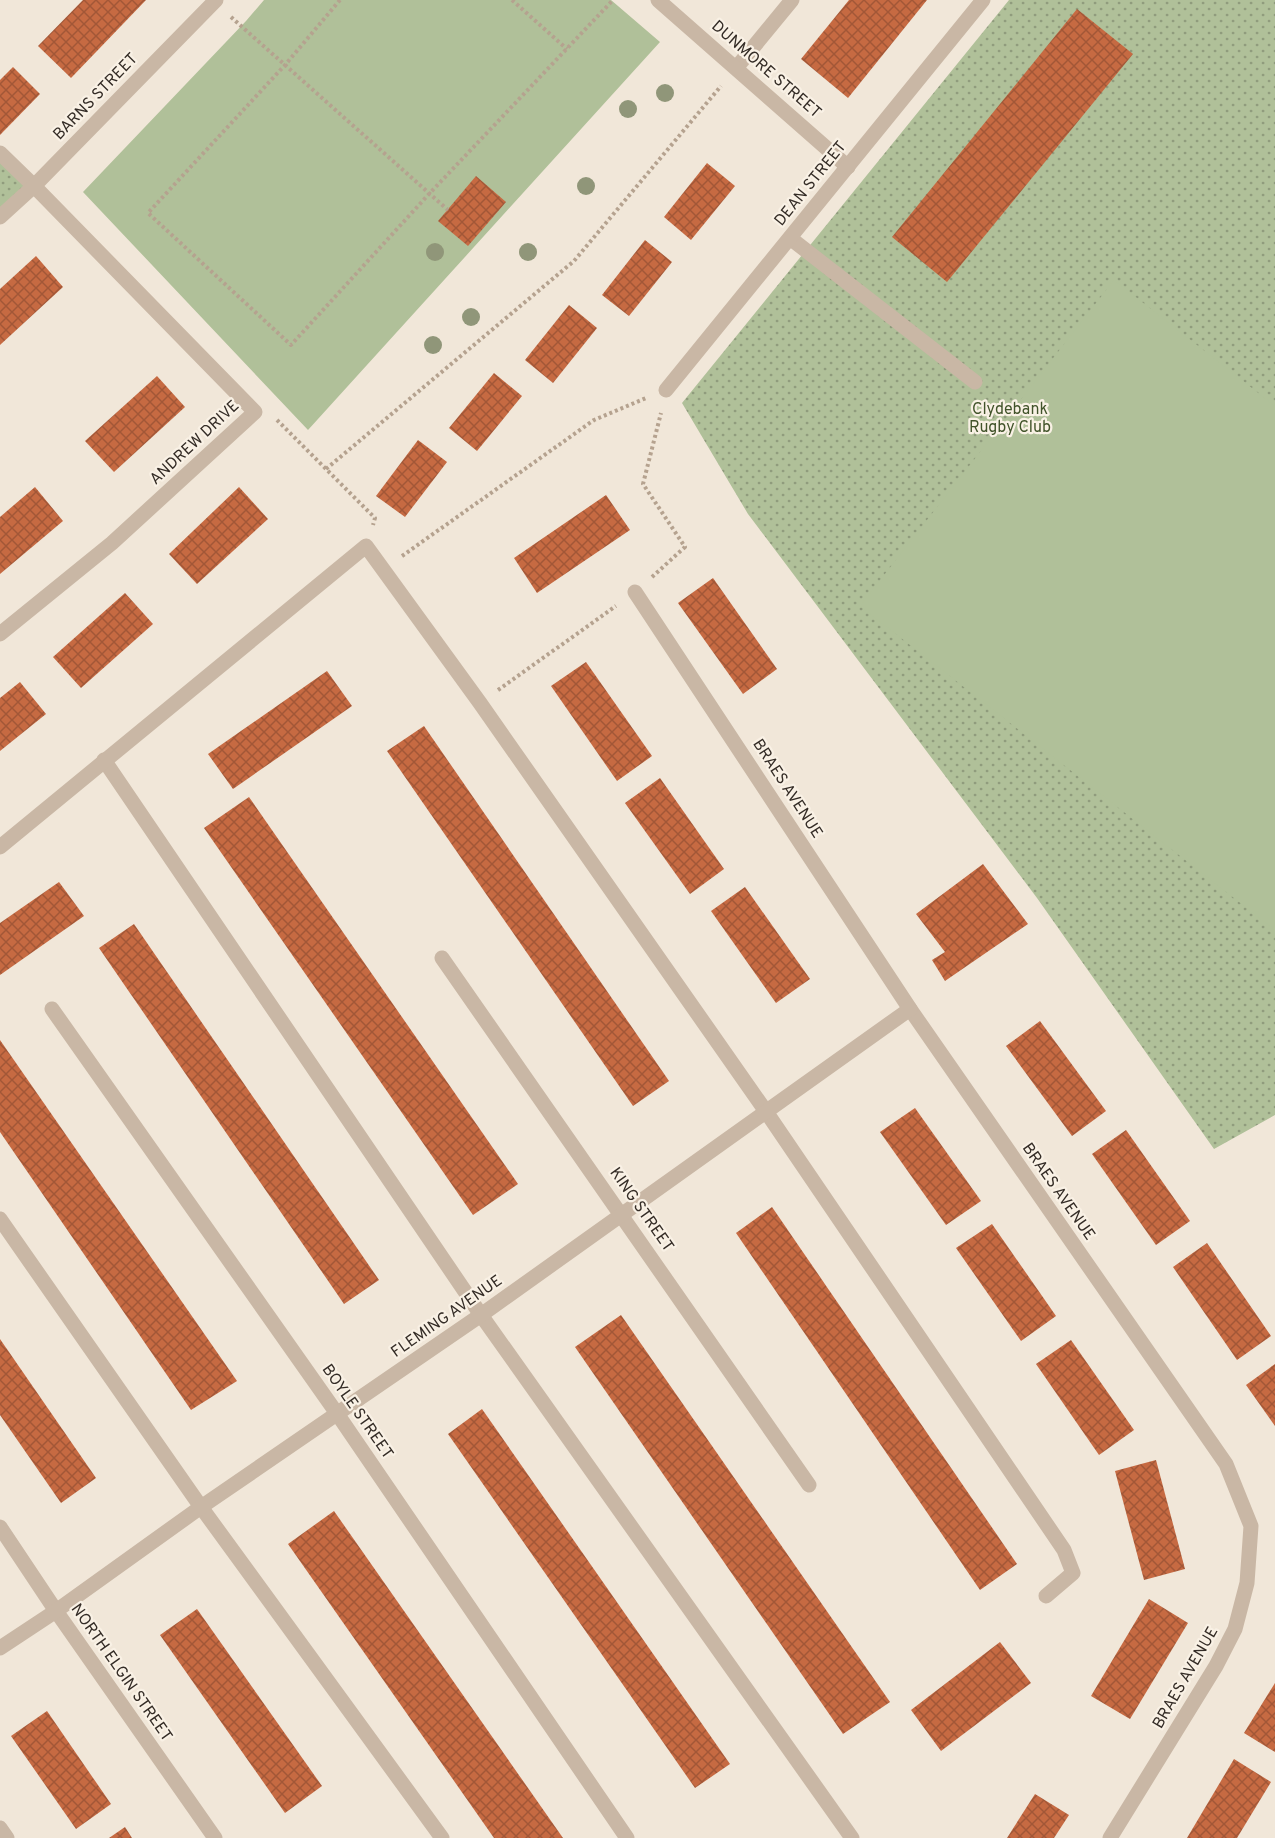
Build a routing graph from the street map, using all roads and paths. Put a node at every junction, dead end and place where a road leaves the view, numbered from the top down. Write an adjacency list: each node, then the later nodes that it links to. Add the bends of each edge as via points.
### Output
1 (340, 0): 9 (path)
2 (512, 0): 8 (path)
3 (613, 0): 8 (path)
4 (658, 0): 10 (street, DUNMORE STREET)
5 (792, 0): 10 (street)
6 (983, 0): 12 (street, DEAN STREET)
7 (215, 1): 9 (path); 13 (street, BARNS STREET)
8 (567, 49): 14 (path)
9 (285, 65): 14 (path); 14 (path, via 148,213 291,345)
10 (737, 67): 12 (street, DUNMORE STREET); 21 (path, via 574,261)
11 (0, 153): 13 (street, ANDREW DRIVE)
12 (848, 167): 17 (street, DEAN STREET)
13 (34, 186): 16 (street, BARNS STREET); 20 (street, ANDREW DRIVE)
14 (429, 194): 15 (path)
15 (448, 210)
16 (0, 217)
17 (790, 238): 18 (street); 19 (street, DEAN STREET)
18 (975, 382)
19 (666, 390): 23 (path, via 594,420); 24 (path, via 643,484 686,547)
20 (255, 412): 21 (path, via 274,417); 25 (street, ANDREW DRIVE, via 112,543)
21 (326, 469): 22 (path, via 375,518)
22 (366, 546): 23 (street); 27 (street)
23 (382, 570): 26 (street)
24 (635, 592): 26 (path); 31 (street, BRAES AVENUE)
25 (0, 634)
26 (480, 703): 32 (street)
27 (104, 760): 28 (street); 35 (street)
28 (0, 847)
29 (442, 958): 33 (street, KING STREET)
30 (52, 1009): 36 (street, BOYLE STREET)
31 (910, 1009): 32 (street, FLEMING AVENUE); 49 (street, BRAES AVENUE, via 1226,1464 1251,1526 1247,1583 1235,1629)
32 (767, 1113): 33 (street, FLEMING AVENUE); 40 (street, via 1064,1550 1073,1573)
33 (622, 1215): 35 (street, FLEMING AVENUE); 37 (street, KING STREET)
34 (0, 1219): 38 (street)
35 (482, 1315): 36 (street, FLEMING AVENUE); 48 (street)
36 (338, 1415): 38 (street, FLEMING AVENUE); 47 (street, BOYLE STREET)
37 (809, 1485)
38 (201, 1507): 41 (street, FLEMING AVENUE); 46 (street)
39 (0, 1527): 41 (street, NORTH ELGIN STREET)
40 (1046, 1596)
41 (56, 1611): 42 (street, FLEMING AVENUE); 45 (street, NORTH ELGIN STREET)
42 (0, 1648)
43 (0, 1828): 44 (street)
44 (7, 1838)
45 (215, 1838)
46 (442, 1838)
47 (627, 1838)
48 (852, 1838)
49 (1110, 1838)

